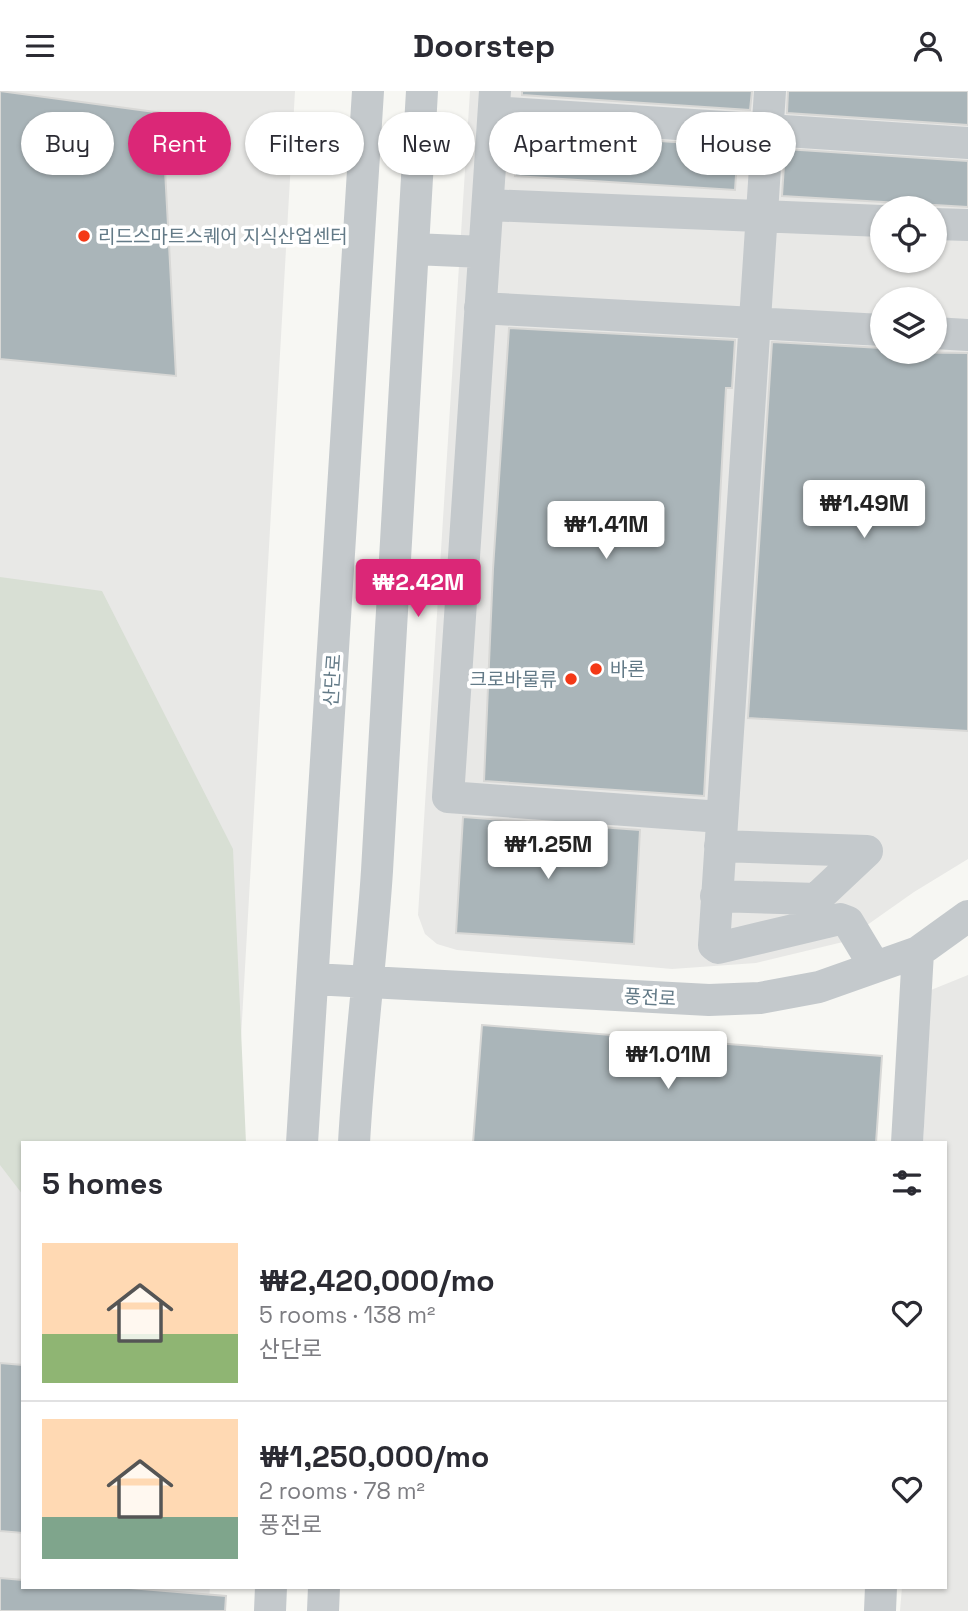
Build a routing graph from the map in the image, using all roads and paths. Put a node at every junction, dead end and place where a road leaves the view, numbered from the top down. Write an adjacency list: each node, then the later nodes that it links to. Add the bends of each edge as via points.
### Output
1 (368, 91): 27 (street, 산단로)
2 (422, 91): 15 (street)
3 (770, 91): 5 (street)
4 (494, 102): 6 (street); 10 (street)
5 (768, 112)
6 (676, 121)
7 (796, 132): 8 (street)
8 (968, 143)
9 (764, 175): 11 (street)
10 (488, 205): 11 (street); 16 (street)
11 (761, 216): 12 (street); 18 (street)
12 (870, 221)
13 (947, 224): 14 (street)
14 (968, 225)
15 (413, 249): 16 (street); 28 (street)
16 (484, 252): 17 (street)
17 (480, 308): 18 (street); 22 (street, via 447,797)
18 (754, 323): 19 (street); 22 (street)
19 (870, 329)
20 (947, 334): 21 (street)
21 (968, 335)
22 (721, 831): 23 (street); 23 (street, via 867,851 816,899)
23 (716, 897): 26 (street, via 714,945 718,948 840,919 848,922)
24 (968, 916): 25 (street, 풍전로)
25 (918, 951): 26 (street, 풍전로); 31 (street)
26 (875, 967): 28 (street, 풍전로, via 819,987 760,998 709,1000)
27 (313, 979): 28 (street, 풍전로); 29 (street, 산단로)
28 (369, 982): 30 (street)
29 (302, 1141)
30 (354, 1141)
31 (907, 1141)
32 (271, 1589): 35 (street)
33 (324, 1589): 36 (street)
34 (881, 1589): 37 (street)
35 (270, 1611)
36 (323, 1611)
37 (880, 1611)

